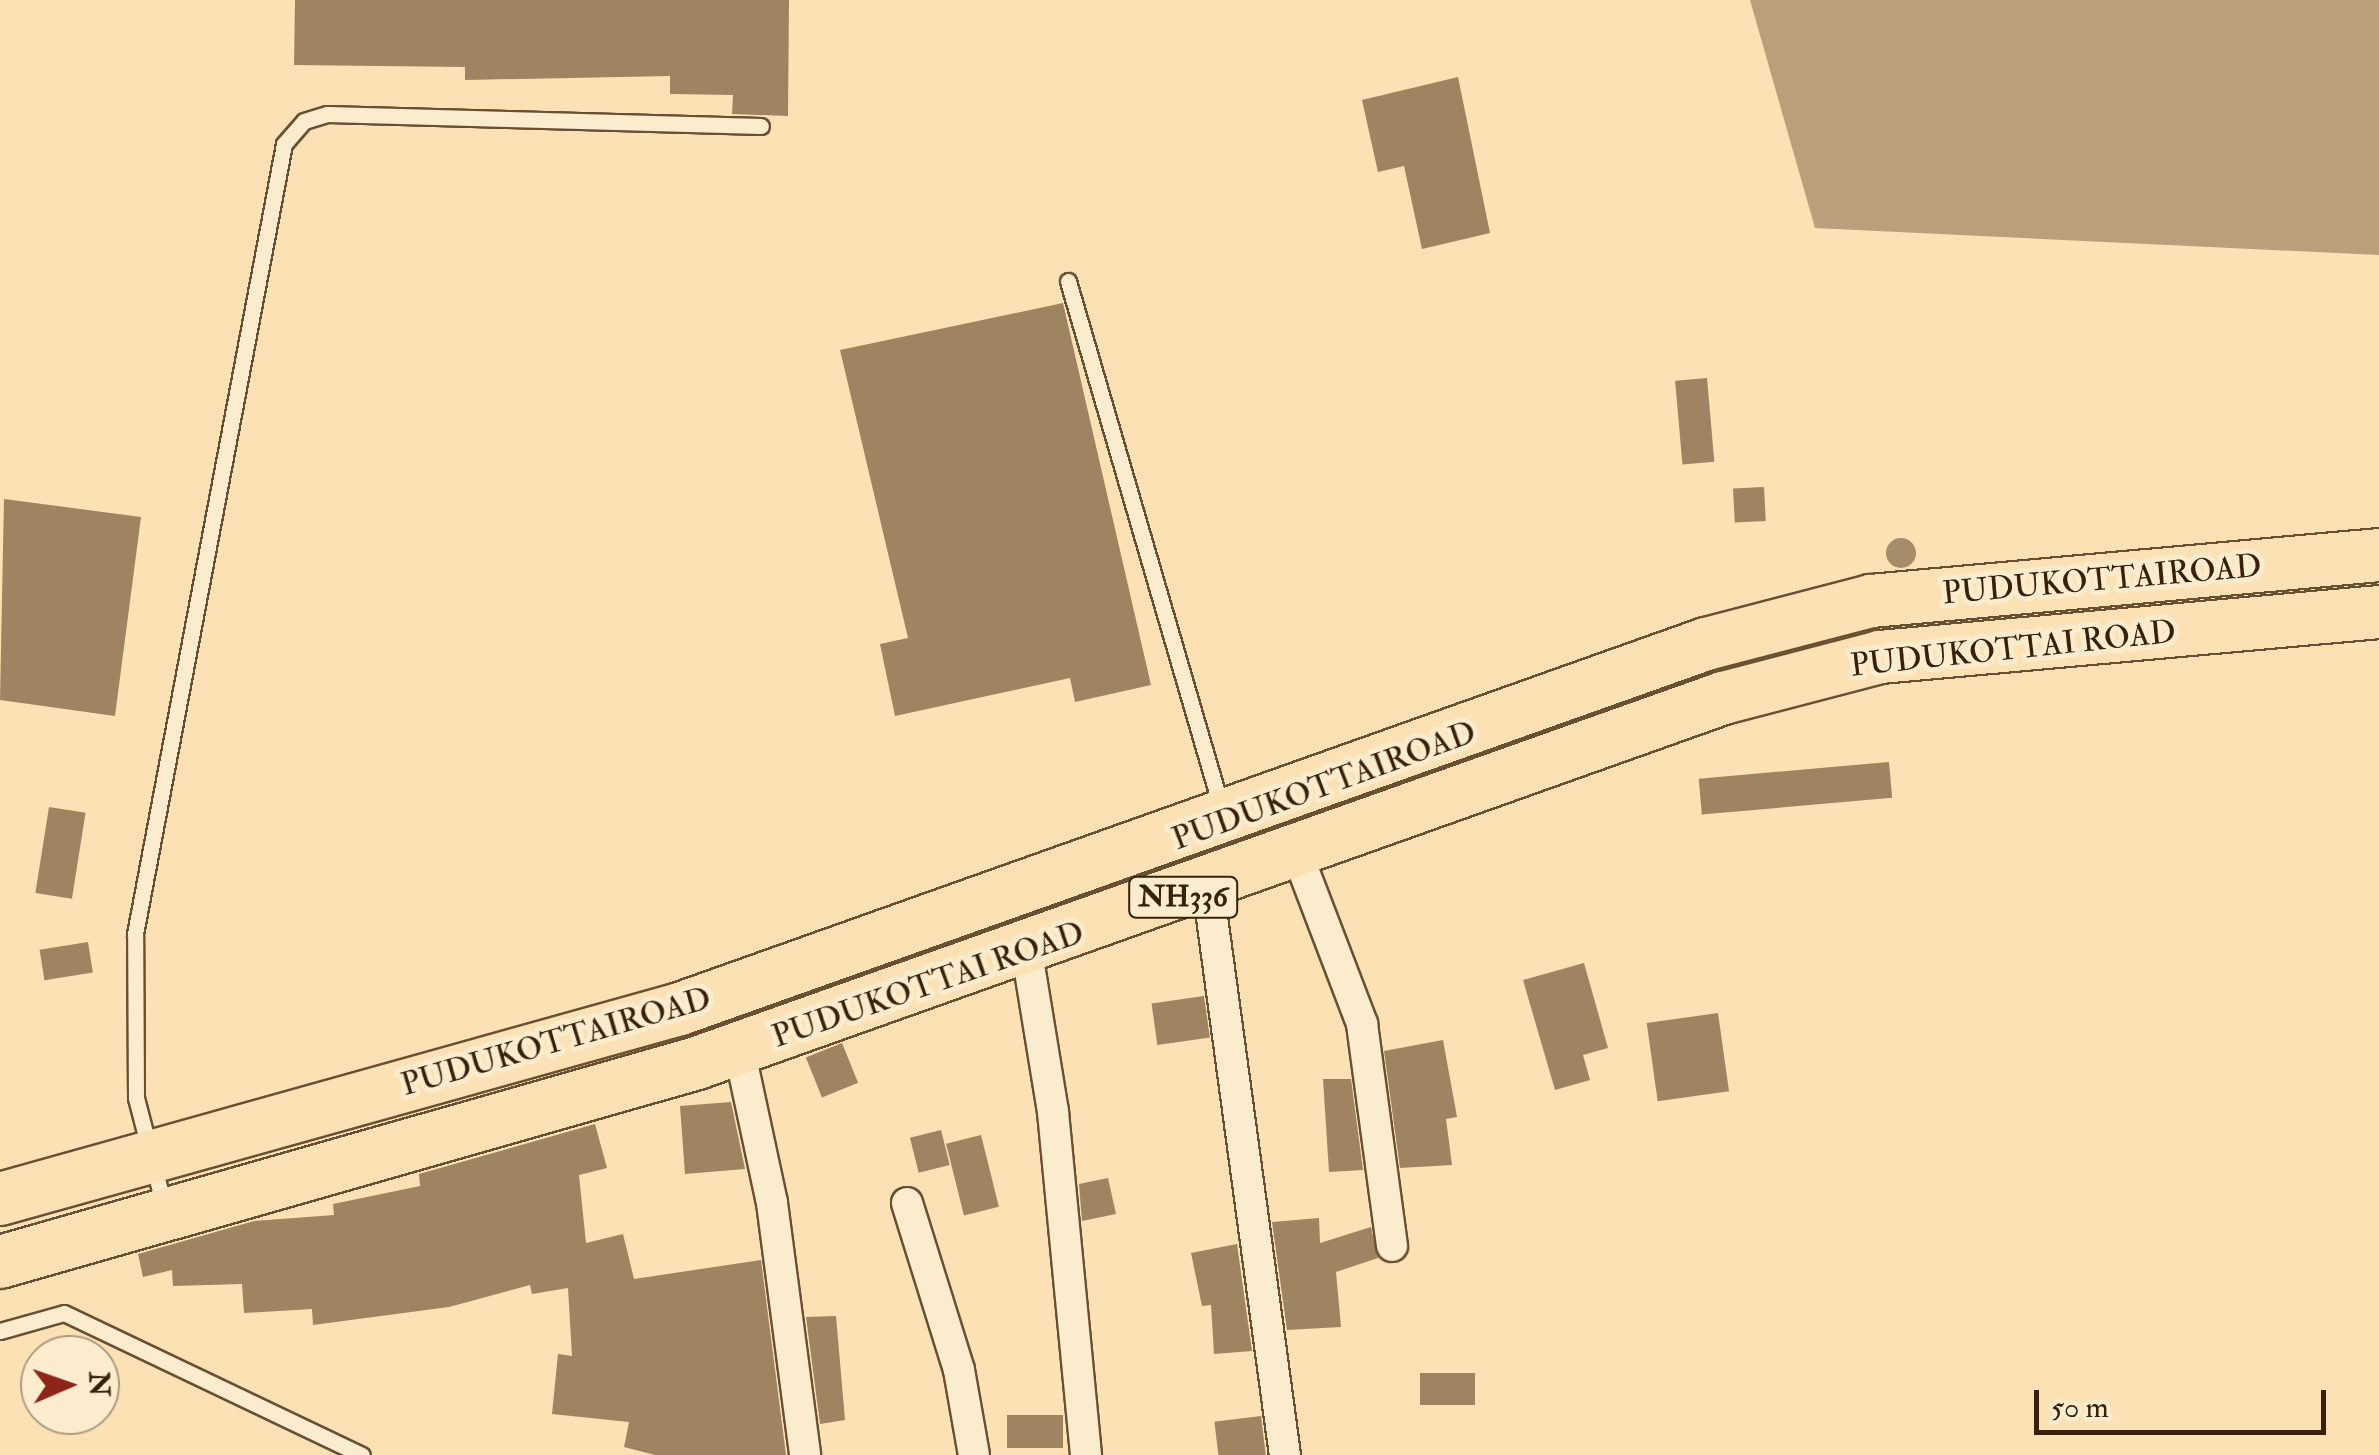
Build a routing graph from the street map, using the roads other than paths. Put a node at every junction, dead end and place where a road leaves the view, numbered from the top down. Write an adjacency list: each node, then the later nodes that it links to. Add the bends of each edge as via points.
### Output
1 (761, 126): 10 (lane, via 327,114 304,121 284,144 148,834 130,1006)
2 (1068, 281): 5 (lane)
3 (2379, 555): 5 (highway, PUDUKOTTAIROAD / NH336, via 1870,601 1706,644)
4 (2379, 612): 6 (highway, PUDUKOTTAI ROAD / NH336, via 1880,657 1723,698)
5 (1226, 822): 10 (highway, PUDUKOTTAIROAD / NH336, via 680,1009)
6 (1298, 856): 7 (highway, PUDUKOTTAI ROAD / NH336); 14 (street, via 1362,1024)
7 (1208, 888): 8 (highway, PUDUKOTTAI ROAD / NH336); 21 (street)
8 (1027, 953): 9 (highway, PUDUKOTTAI ROAD / NH336); 20 (street, via 1053,1112)
9 (739, 1049): 13 (highway, PUDUKOTTAI ROAD / NH336); 18 (street, via 772,1203)
10 (147, 1156): 11 (highway, PUDUKOTTAIROAD / NH336); 13 (lane)
11 (0, 1199)
12 (907, 1203): 19 (street, via 959,1370)
13 (167, 1214): 15 (highway, PUDUKOTTAI ROAD / NH336)
14 (1392, 1246)
15 (0, 1262)
16 (0, 1330): 17 (lane, via 64,1313)
17 (362, 1455)
18 (805, 1455)
19 (974, 1455)
20 (1086, 1455)
21 (1285, 1455)

